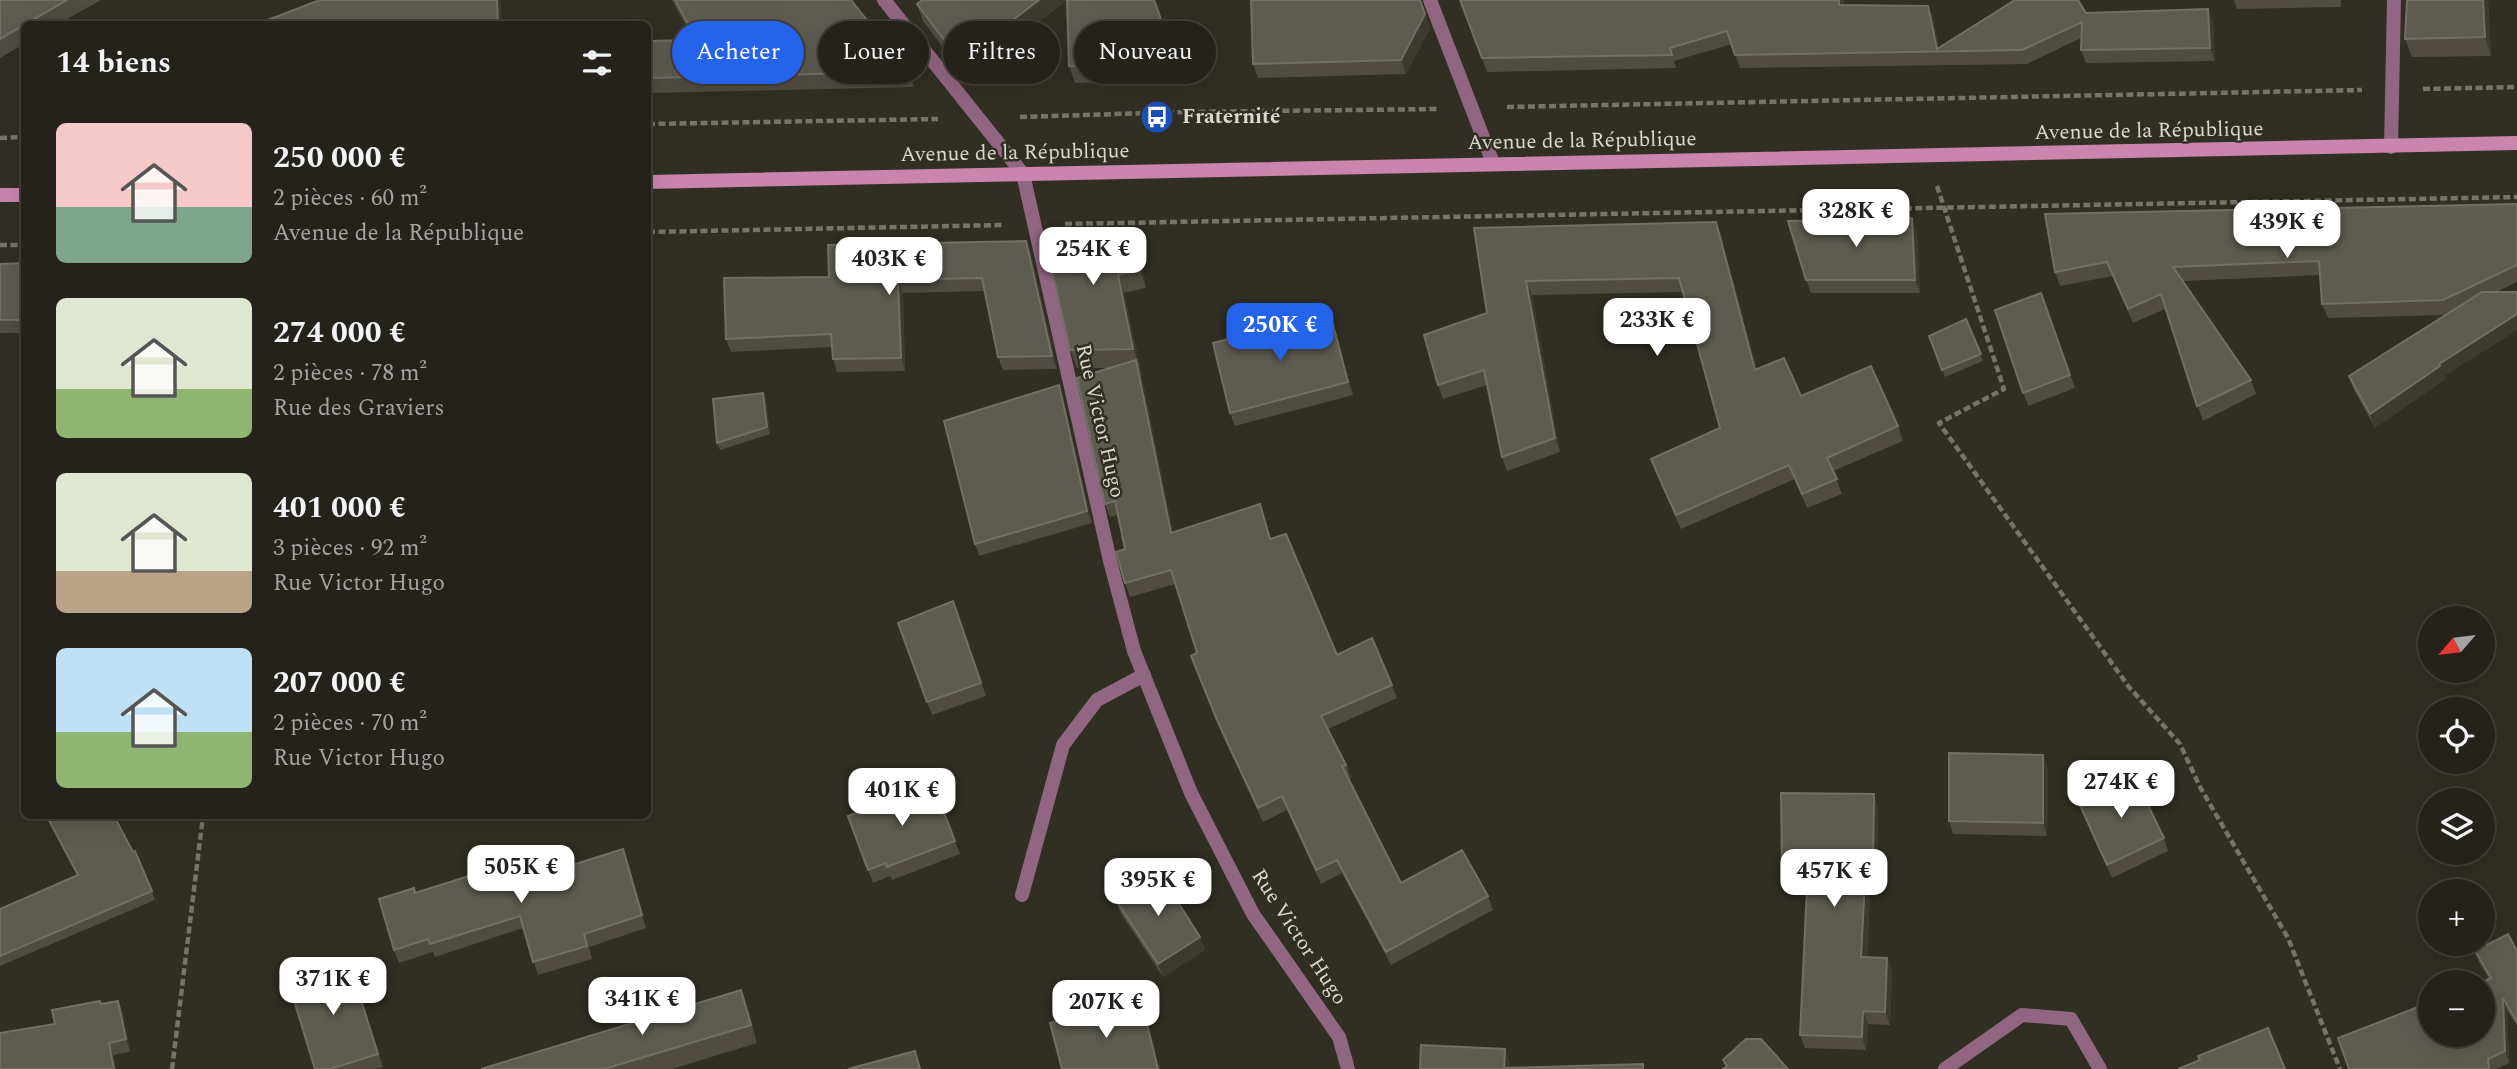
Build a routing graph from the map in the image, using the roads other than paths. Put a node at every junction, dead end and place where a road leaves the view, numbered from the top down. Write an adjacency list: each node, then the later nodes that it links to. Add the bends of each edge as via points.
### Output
1 (884, 0): 7 (street)
2 (1430, 0): 6 (street)
3 (2395, 0): 5 (street)
4 (2517, 143): 5 (main road, Avenue de la République)
5 (2391, 147): 6 (main road, Avenue de la République)
6 (1493, 163): 7 (main road, Avenue de la République)
7 (1023, 174): 8 (main road, Avenue de la République); 11 (street, Rue Victor Hugo, via 1110,561)
8 (651, 182)
9 (0, 195): 10 (main road)
10 (21, 195)
11 (1144, 675): 12 (street, via 1097,700 1063,745); 13 (street, Rue Victor Hugo, via 1191,793 1253,914 1339,1037)
12 (1022, 895)
13 (1348, 1069)
14 (1945, 1069): 15 (street, via 2022,1015 2071,1019)
15 (2100, 1069)

